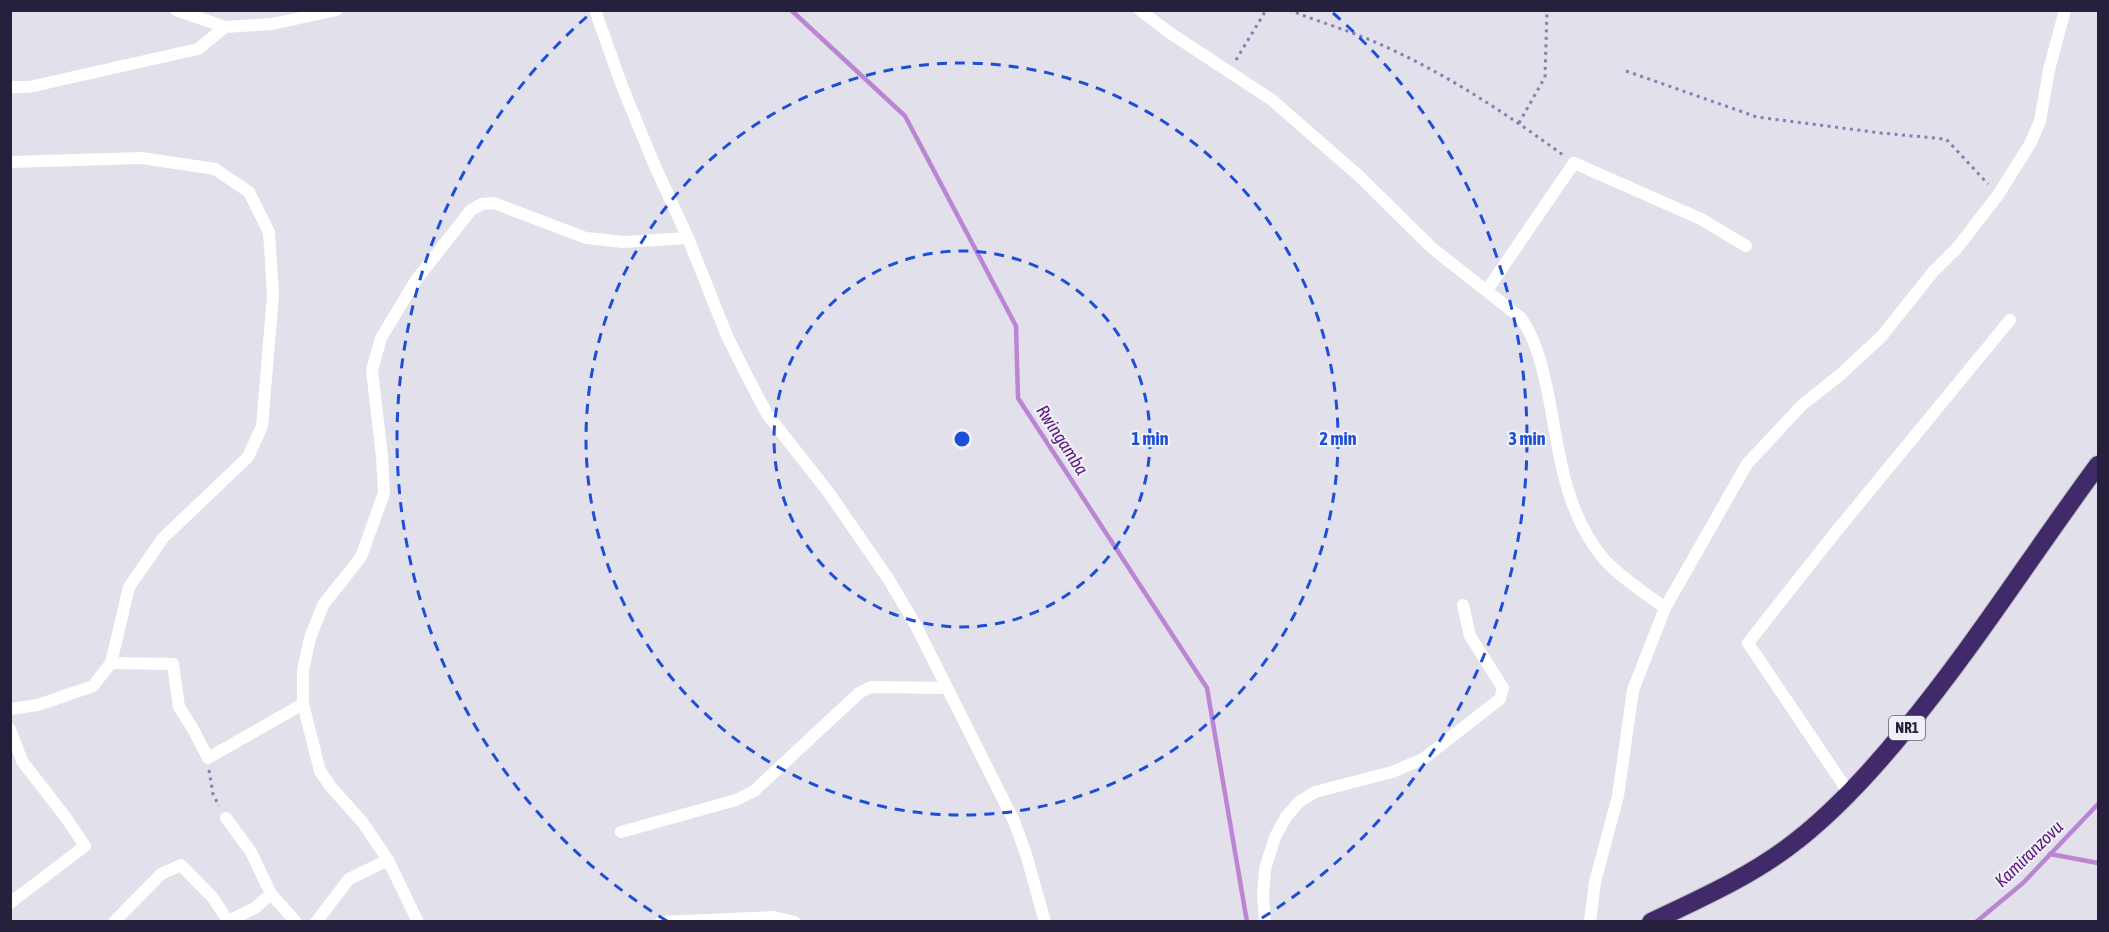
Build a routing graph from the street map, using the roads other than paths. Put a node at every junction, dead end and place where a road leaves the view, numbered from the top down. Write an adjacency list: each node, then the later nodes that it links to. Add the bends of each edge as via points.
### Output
1 (176, 10): 6 (street)
2 (337, 10): 6 (street, via 272,24)
3 (595, 10): 9 (street, via 627,98)
4 (1140, 10): 11 (street, via 1272,100 1432,248)
5 (2065, 10): 15 (street, via 2040,121 1998,195 1881,338 1802,405 1747,464)
6 (225, 27): 7 (street, via 198,49 29,87)
7 (10, 87)
8 (10, 162): 16 (street, via 142,158 215,169 249,192 269,232 273,294 262,426 248,457 163,538 129,587)
9 (688, 238): 17 (street, via 727,336 768,414 889,580); 18 (street, via 623,242 586,238 494,203 471,210 461,222 416,280 381,338 372,370 384,493 361,557 324,605 310,638 303,670)
10 (1746, 246): 11 (street, via 1701,219 1574,163)
11 (1487, 290): 15 (street, via 1521,318 1529,330 1547,389 1563,474 1585,530 1606,561)
12 (2010, 320): 21 (street, via 1748,643)
13 (2098, 465): 21 (highway, NR1, via 1933,697)
14 (1463, 605): 34 (street, via 1470,636 1503,688 1500,699 1423,759 1392,772 1315,792 1299,802 1275,837 1264,869)
15 (1665, 608): 35 (street, via 1633,690 1618,796 1595,882)
16 (111, 663): 18 (street, via 172,664 178,707 208,758); 19 (street, via 93,686 38,705)
17 (947, 688): 23 (street, via 871,687 859,693 754,791 736,801); 33 (street, via 1014,821)
18 (303, 704): 24 (street, via 320,771)
19 (10, 709)
20 (10, 729): 26 (street, via 22,761 85,846)
21 (1849, 793): 36 (highway, NR1, via 1786,849 1704,897)
22 (226, 818): 25 (street, via 251,852)
23 (621, 832)
24 (388, 860): 29 (street, via 349,879); 30 (street)
25 (271, 894): 27 (street, via 255,908 228,921 213,898 182,865 161,874); 28 (street)
26 (10, 903)
27 (114, 921)
28 (296, 921)
29 (316, 921)
30 (418, 921)
31 (661, 921): 32 (street, via 773,917)
32 (795, 921)
33 (1045, 921)
34 (1265, 921)
35 (1590, 921)
36 (1651, 921)

